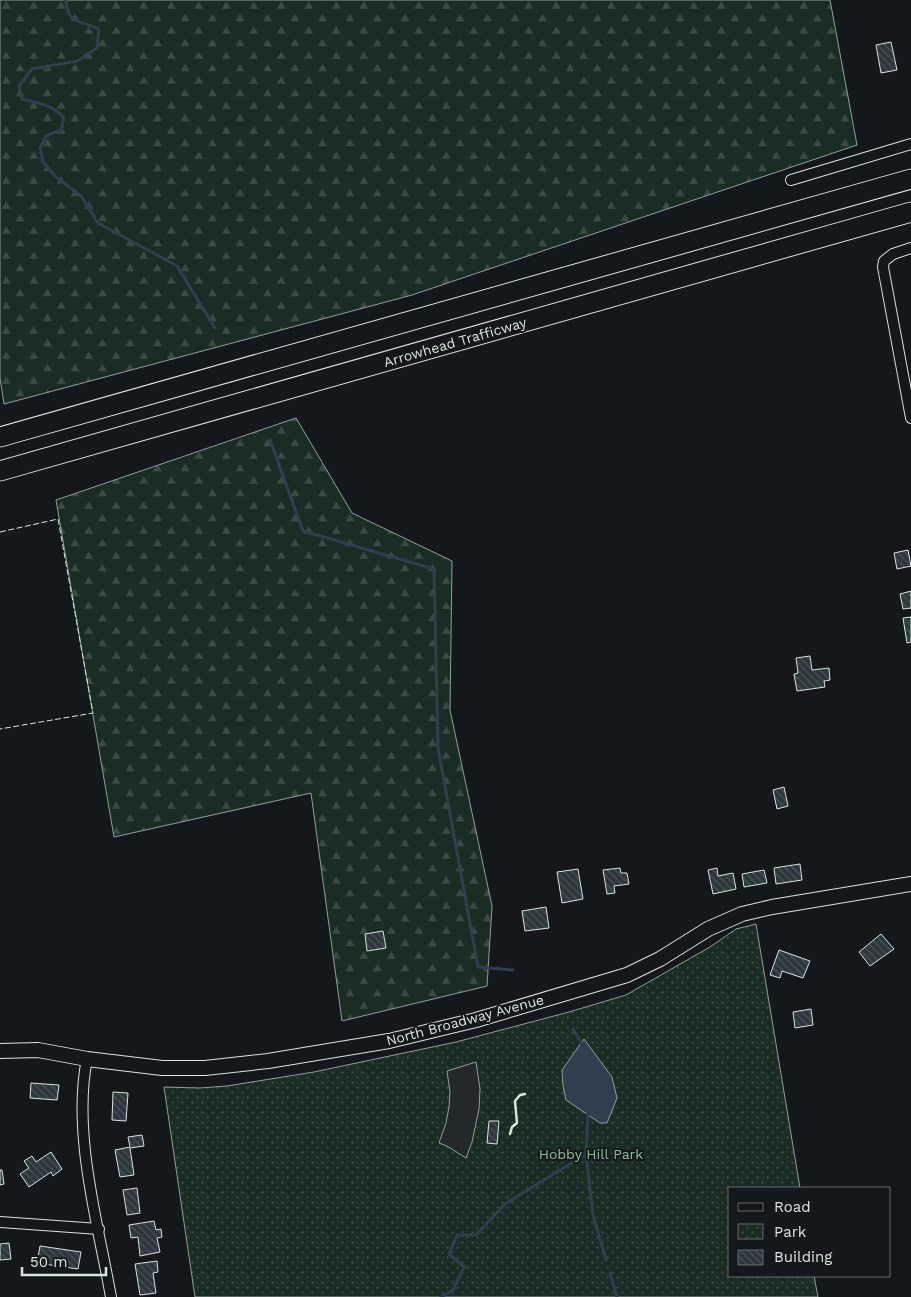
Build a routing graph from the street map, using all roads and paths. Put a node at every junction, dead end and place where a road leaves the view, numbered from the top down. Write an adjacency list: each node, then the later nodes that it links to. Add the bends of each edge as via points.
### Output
1 (911, 144): 2 (street)
2 (791, 180)
3 (911, 180): 7 (highway)
4 (911, 212): 8 (highway, Arrowhead Trafficway)
5 (911, 248): 6 (street, via 884,261 884,277)
6 (911, 418)
7 (0, 437)
8 (0, 471)
9 (911, 884): 11 (street, North Broadway Avenue, via 742,914 708,929 627,975 476,1020 389,1041 268,1062 205,1068 162,1068)
10 (0, 1051): 11 (street, North Broadway Avenue, via 38,1050)
11 (87, 1059): 13 (street, via 83,1093 84,1140)
12 (0, 1222): 13 (street)
13 (98, 1229): 14 (street)
14 (111, 1297)

